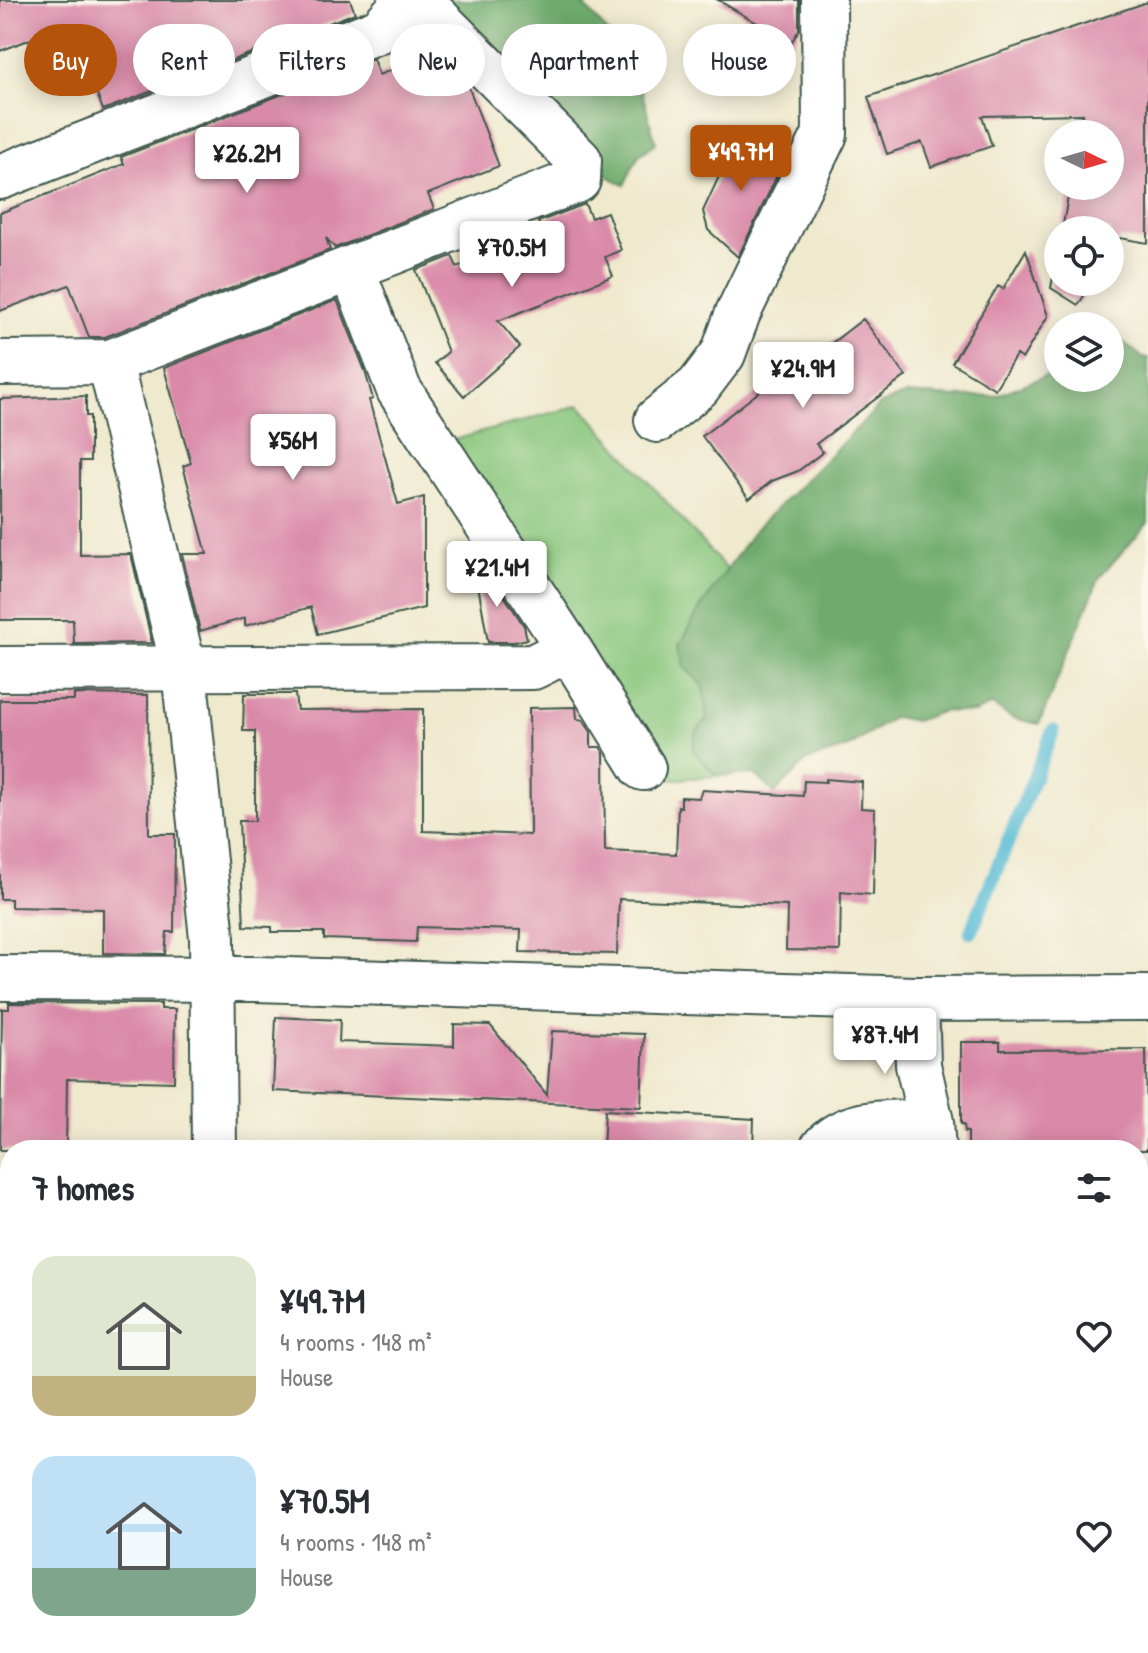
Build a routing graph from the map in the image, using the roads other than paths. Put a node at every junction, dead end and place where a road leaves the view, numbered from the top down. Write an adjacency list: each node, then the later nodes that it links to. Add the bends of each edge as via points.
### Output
1 (407, 0): 4 (street, via 380,30)
2 (419, 0): 5 (street, via 579,160 578,180)
3 (824, 0): 8 (street, via 825,134 723,354 698,387)
4 (0, 177)
5 (352, 269): 6 (street); 9 (street, via 399,390)
6 (110, 362): 7 (street); 11 (street)
7 (0, 363)
8 (657, 420)
9 (569, 649): 11 (street, via 533,667); 12 (street)
10 (0, 669): 11 (street)
11 (184, 670): 14 (street)
12 (643, 768)
13 (0, 978): 14 (street)
14 (214, 978): 16 (street); 18 (street)
15 (1148, 998): 16 (street)
16 (916, 999): 17 (street, via 918,1065)
17 (932, 1136): 19 (street, via 869,1124)
18 (214, 1140)
19 (832, 1140)

